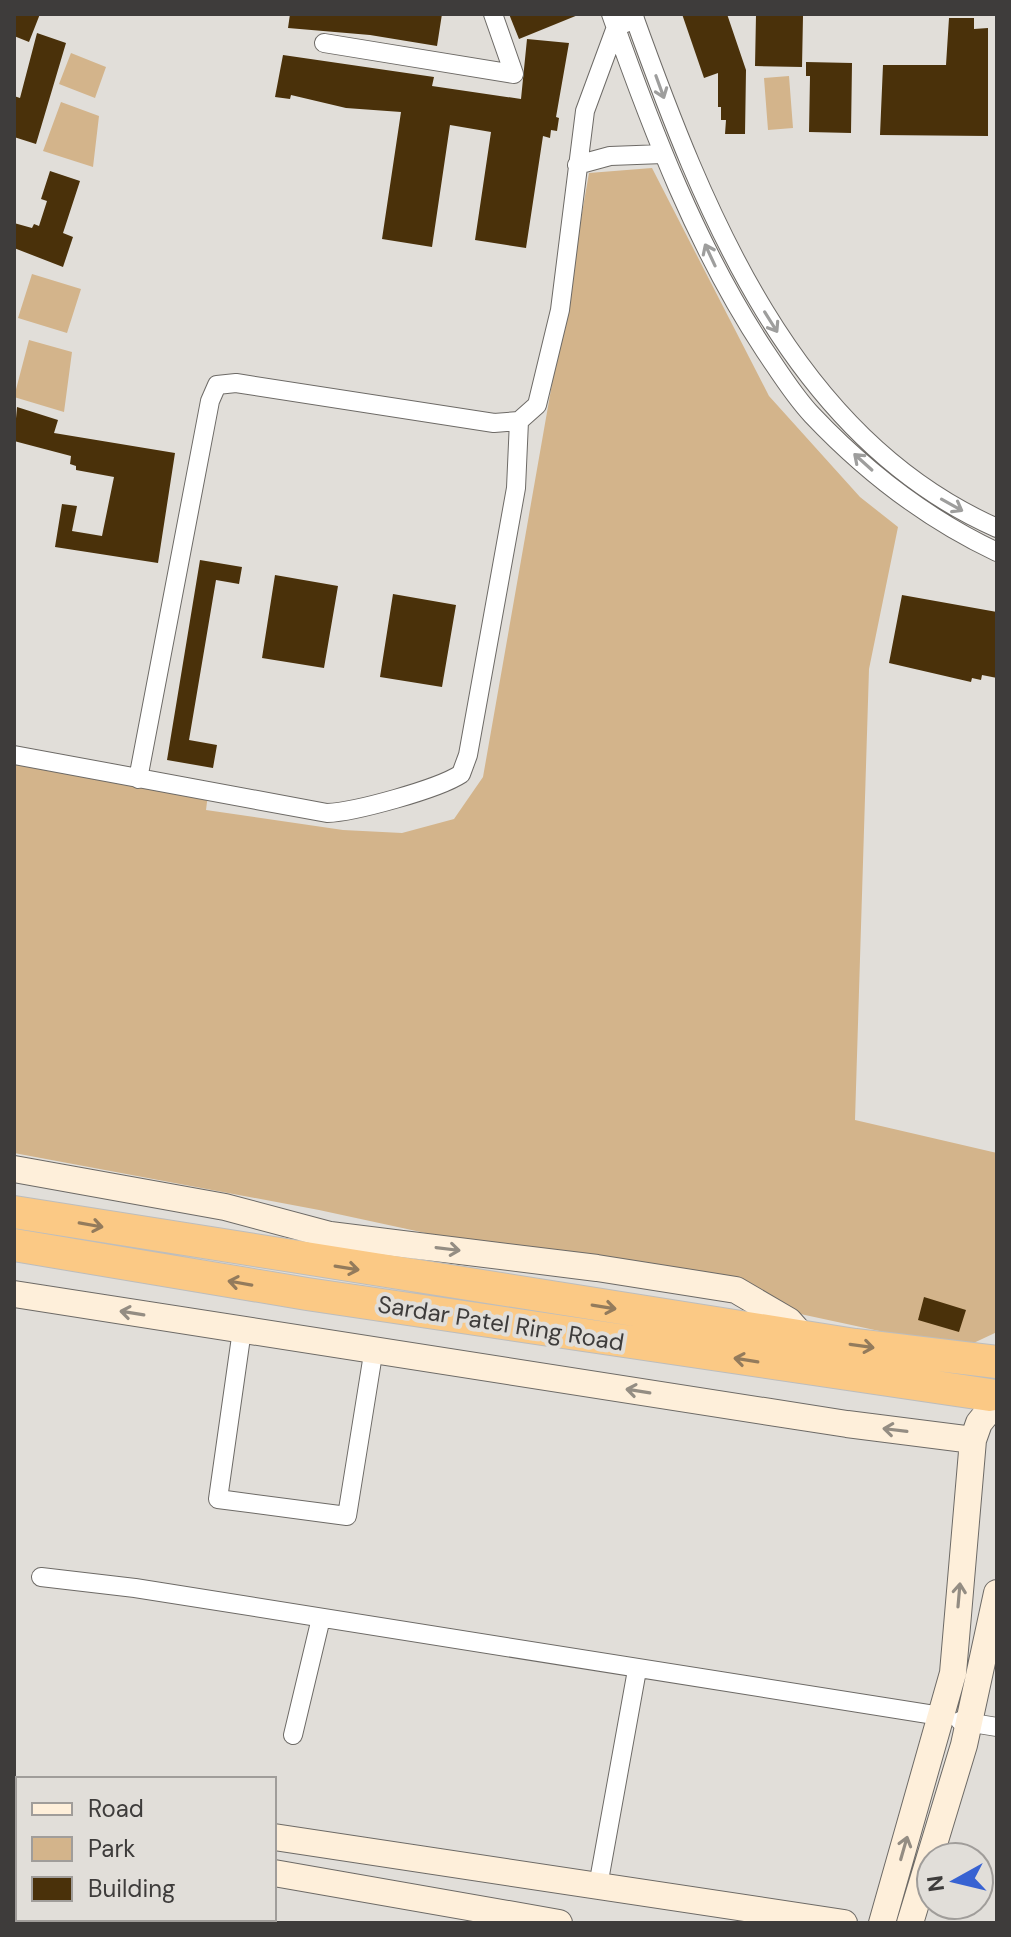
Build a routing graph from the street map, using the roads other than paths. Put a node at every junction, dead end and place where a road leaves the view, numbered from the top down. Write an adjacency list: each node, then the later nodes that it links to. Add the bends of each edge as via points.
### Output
1 (493, 14): 4 (street, via 514,74)
2 (634, 16): 3 (street); 8 (street, one-way to 8, via 718,226 800,366 899,469)
3 (613, 21): 5 (street); 6 (street, via 585,111)
4 (324, 43)
5 (663, 154): 6 (street, via 610,156); 9 (street, one-way to 5, via 902,496 811,415 740,312)
6 (577, 165): 7 (street, via 560,310 537,405)
7 (519, 421): 11 (street, via 516,488 461,774 427,790 327,813); 11 (street, via 494,423 236,383 217,385 190,498)
8 (997, 528)
9 (997, 552)
10 (14, 755): 11 (street)
11 (138, 779)
12 (14, 1169): 17 (street, one-way to 17, via 225,1207 330,1235 736,1290 789,1321)
13 (14, 1212): 17 (highway, Sardar Patel Ring Road, one-way to 17)
14 (14, 1245): 21 (highway, Sardar Patel Ring Road, one-way to 14)
15 (14, 1294): 16 (street, Sardar Patel Ring Road, one-way to 15)
16 (242, 1330): 19 (street, Sardar Patel Ring Road); 19 (street, via 218,1499 347,1516)
17 (804, 1338): 20 (highway, Sardar Patel Ring Road, one-way to 20)
18 (997, 1347): 20 (street)
19 (374, 1348): 22 (street, Sardar Patel Ring Road, one-way to 19)
20 (982, 1361)
21 (994, 1398): 22 (street)
22 (973, 1440): 27 (street, one-way to 22, via 953,1673)
23 (41, 1577): 25 (street)
24 (997, 1593): 27 (street)
25 (321, 1618): 26 (street); 29 (street)
26 (637, 1670): 27 (street); 32 (street)
27 (954, 1719): 28 (street); 35 (street, one-way to 27); 36 (street)
28 (997, 1727)
29 (293, 1735)
30 (276, 1837): 32 (street)
31 (276, 1873): 33 (street)
32 (598, 1886): 34 (street)
33 (559, 1923)
34 (844, 1923)
35 (882, 1923)
36 (910, 1923)

